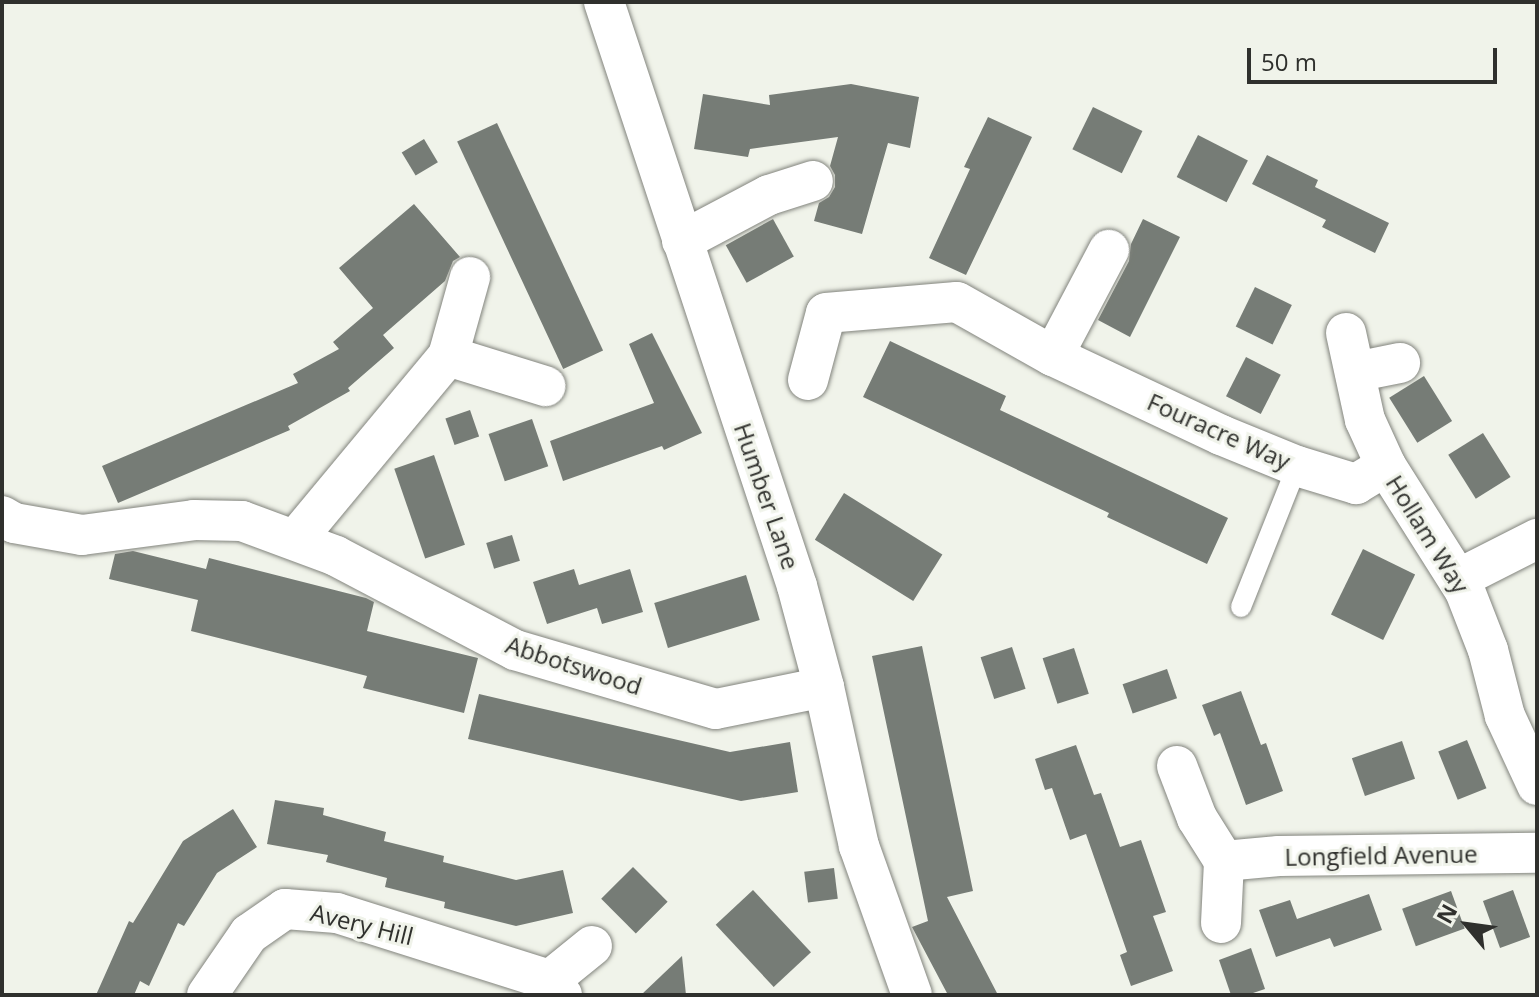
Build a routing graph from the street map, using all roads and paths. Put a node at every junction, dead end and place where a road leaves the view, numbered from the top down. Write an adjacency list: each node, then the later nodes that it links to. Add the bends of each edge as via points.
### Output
1 (604, 2): 3 (street, Humber Lane)
2 (813, 181): 3 (street, via 769,195)
3 (682, 241): 20 (street, Humber Lane, via 797,586)
4 (1109, 250): 8 (street)
5 (470, 277): 7 (street)
6 (1346, 333): 10 (street, Hollam Way)
7 (448, 356): 12 (street); 16 (street)
8 (1053, 356): 11 (street, Fouracre Way, via 957,302 826,313); 13 (street, Fouracre Way)
9 (1400, 363): 10 (street)
10 (1355, 372): 14 (street, Hollam Way, via 1365,420)
11 (808, 380)
12 (545, 386)
13 (1297, 466): 14 (street, Fouracre Way, via 1356,484); 19 (lane)
14 (1386, 466): 18 (street, Hollam Way)
15 (2, 516): 16 (street, Abbotswood, via 14,523 82,535 194,520 242,521)
16 (296, 539): 20 (street, Abbotswood, via 515,650 716,709)
17 (1537, 539): 18 (street)
18 (1458, 579): 22 (street, Hollam Way, via 1488,650 1505,716)
19 (1241, 607)
20 (824, 687): 29 (street, Humber Lane, via 859,846)
21 (1177, 766): 24 (street, via 1197,818)
22 (1537, 785)
23 (1537, 853): 24 (street, Longfield Avenue, via 1293,855)
24 (1224, 861): 25 (street)
25 (1221, 923)
26 (592, 946): 27 (street, Avery Hill)
27 (556, 988): 28 (street, Avery Hill, via 337,913 293,908 271,916 249,934)
28 (207, 995)
29 (912, 995)

